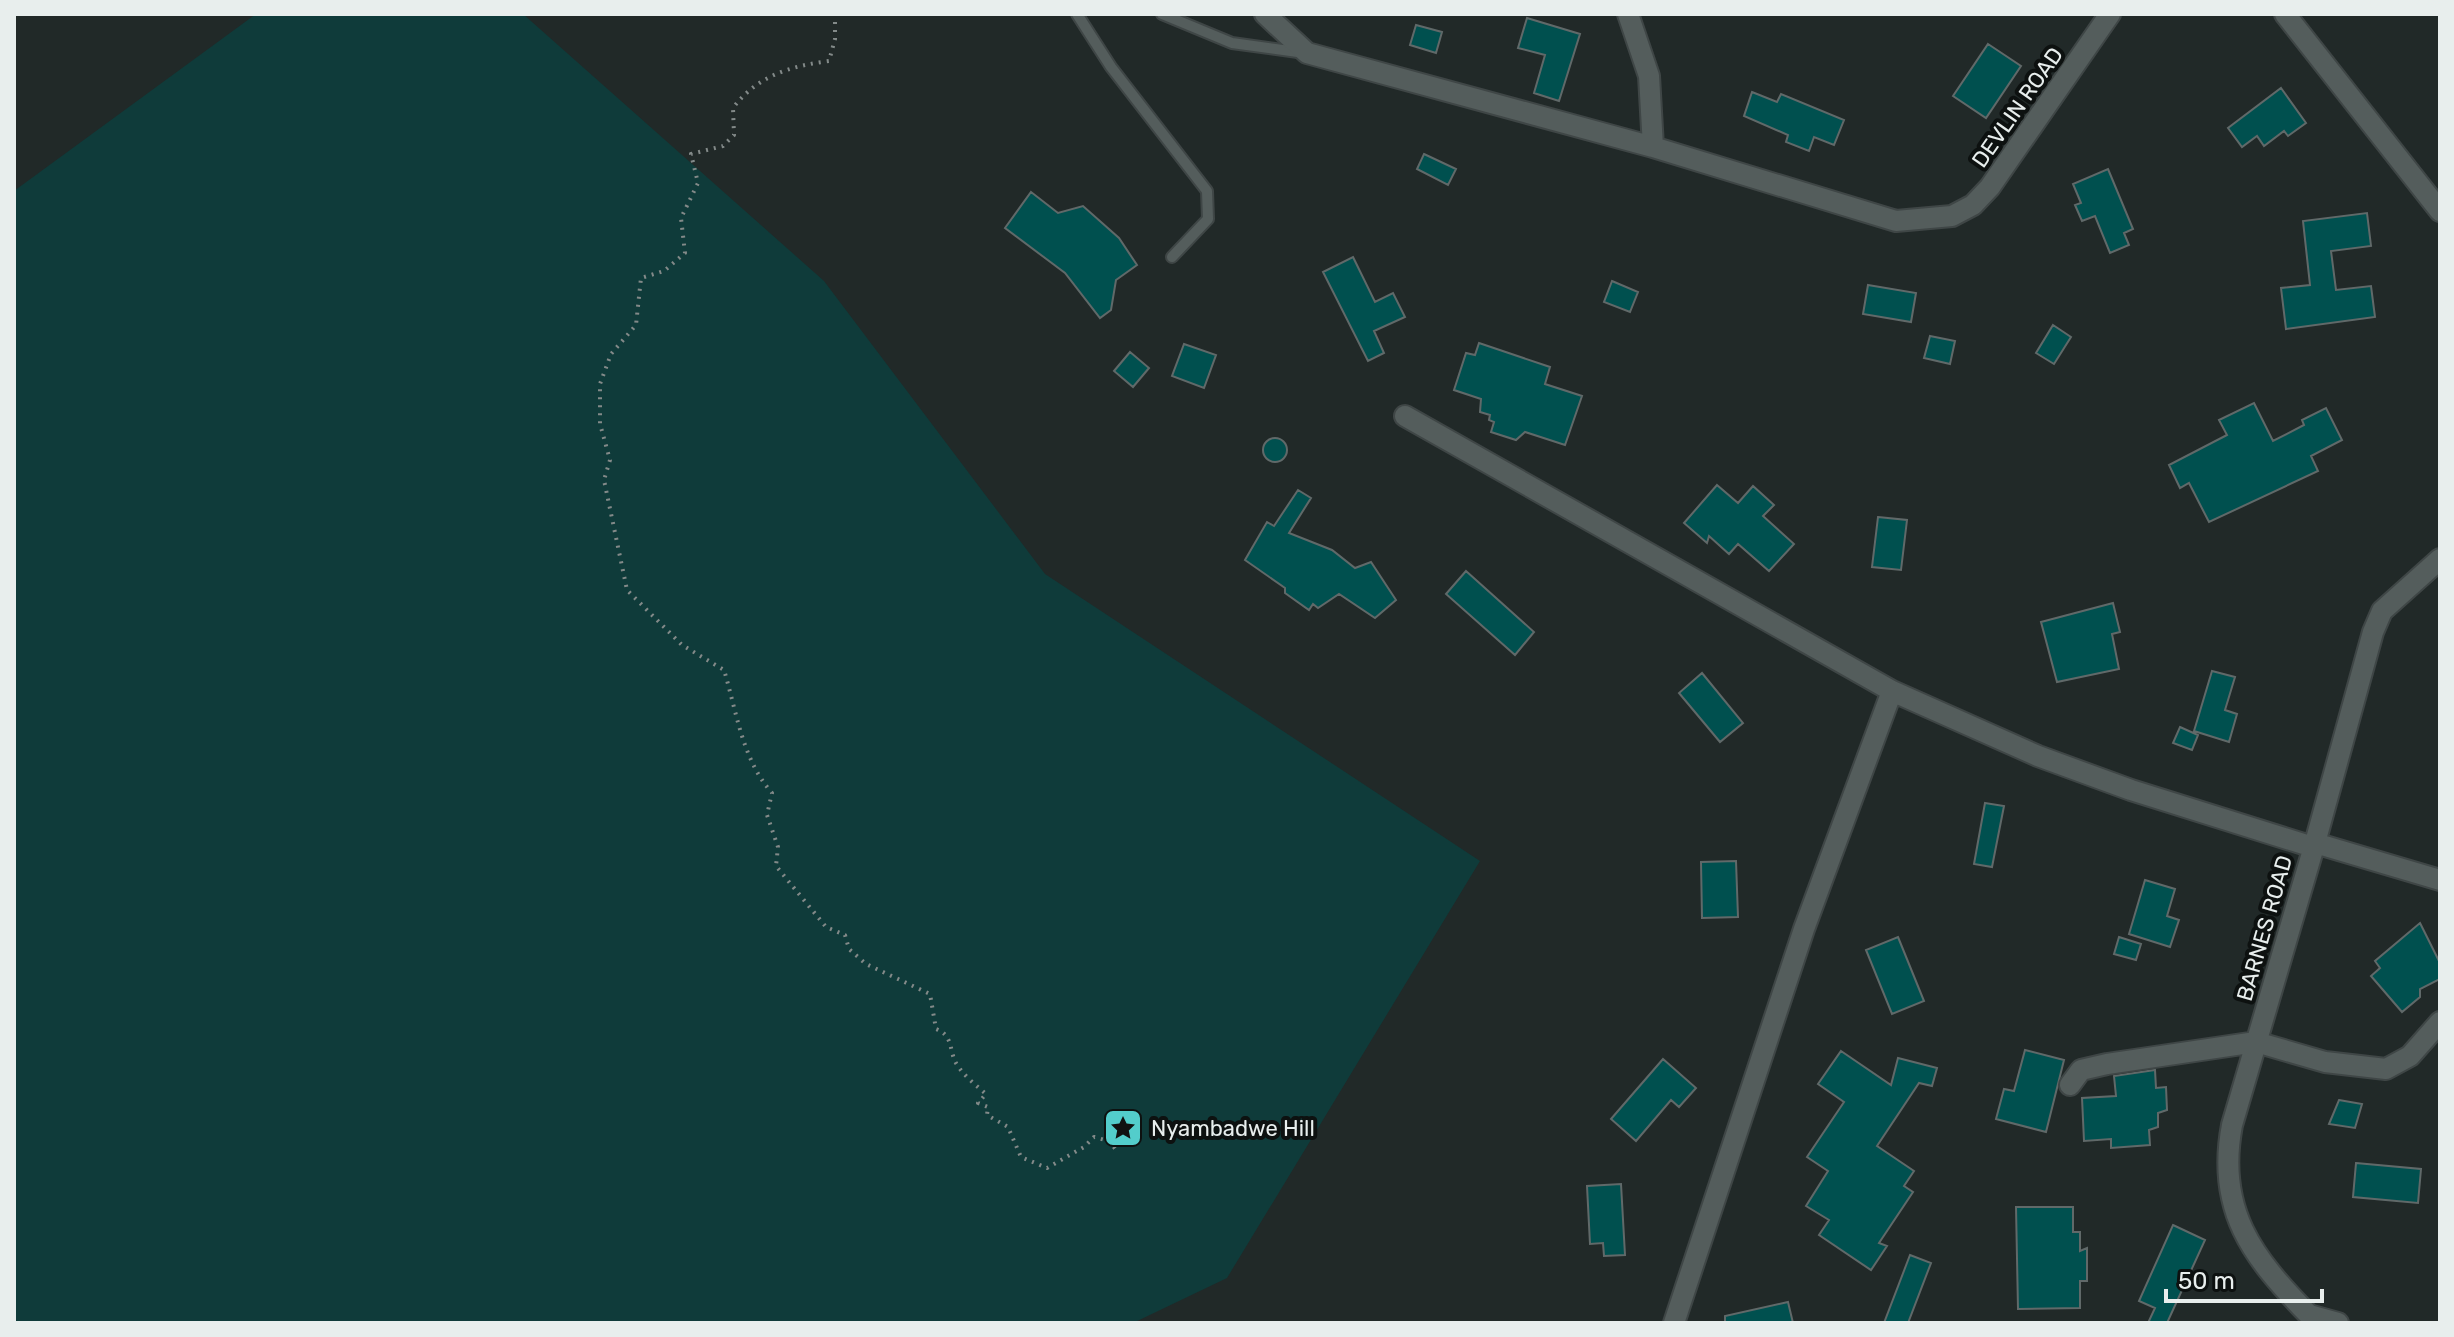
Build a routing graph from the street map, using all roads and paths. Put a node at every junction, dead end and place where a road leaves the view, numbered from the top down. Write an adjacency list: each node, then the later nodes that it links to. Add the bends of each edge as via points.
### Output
1 (835, 14): 20 (path, via 829,61 766,77 733,108 734,135 723,146 691,154 698,183 681,218 685,253 664,271 641,278 636,325 611,354 600,384 600,424 610,460 604,480 627,590 682,645 724,670 747,758 772,793 767,815 778,847 776,866 786,882 826,927 845,935 849,949 866,964 930,994 936,1029 953,1047 955,1062 986,1094 978,1103 1008,1127 1021,1157 1047,1168 1094,1137 1109,1141)
2 (1077, 14): 11 (lane, via 1207,191 1208,219)
3 (1162, 14): 8 (lane, via 1232,43)
4 (1265, 14): 8 (street)
5 (1628, 14): 9 (street, via 1649,76)
6 (2110, 14): 9 (street, DEVLIN ROAD, via 1990,187 1952,216 1896,221)
7 (2285, 14): 10 (street)
8 (1307, 53): 9 (street, DEVLIN ROAD)
9 (1653, 147)
10 (2440, 211)
11 (1172, 257)
12 (1405, 416): 14 (street)
13 (2440, 559): 15 (street, BARNES ROAD, via 2382,611)
14 (1892, 691): 15 (street, via 2038,756 2131,790); 22 (street, via 1804,929)
15 (2314, 845): 16 (street); 18 (street, BARNES ROAD)
16 (2440, 880)
17 (2440, 1022): 18 (street, via 2410,1056 2386,1069 2325,1062)
18 (2256, 1042): 19 (street, via 2081,1070); 21 (street, BARNES ROAD, via 2229,1140 2229,1191 2250,1245)
19 (2070, 1085)
20 (1117, 1151)
21 (2307, 1319): 23 (street)
22 (1674, 1323)
23 (2338, 1323)

